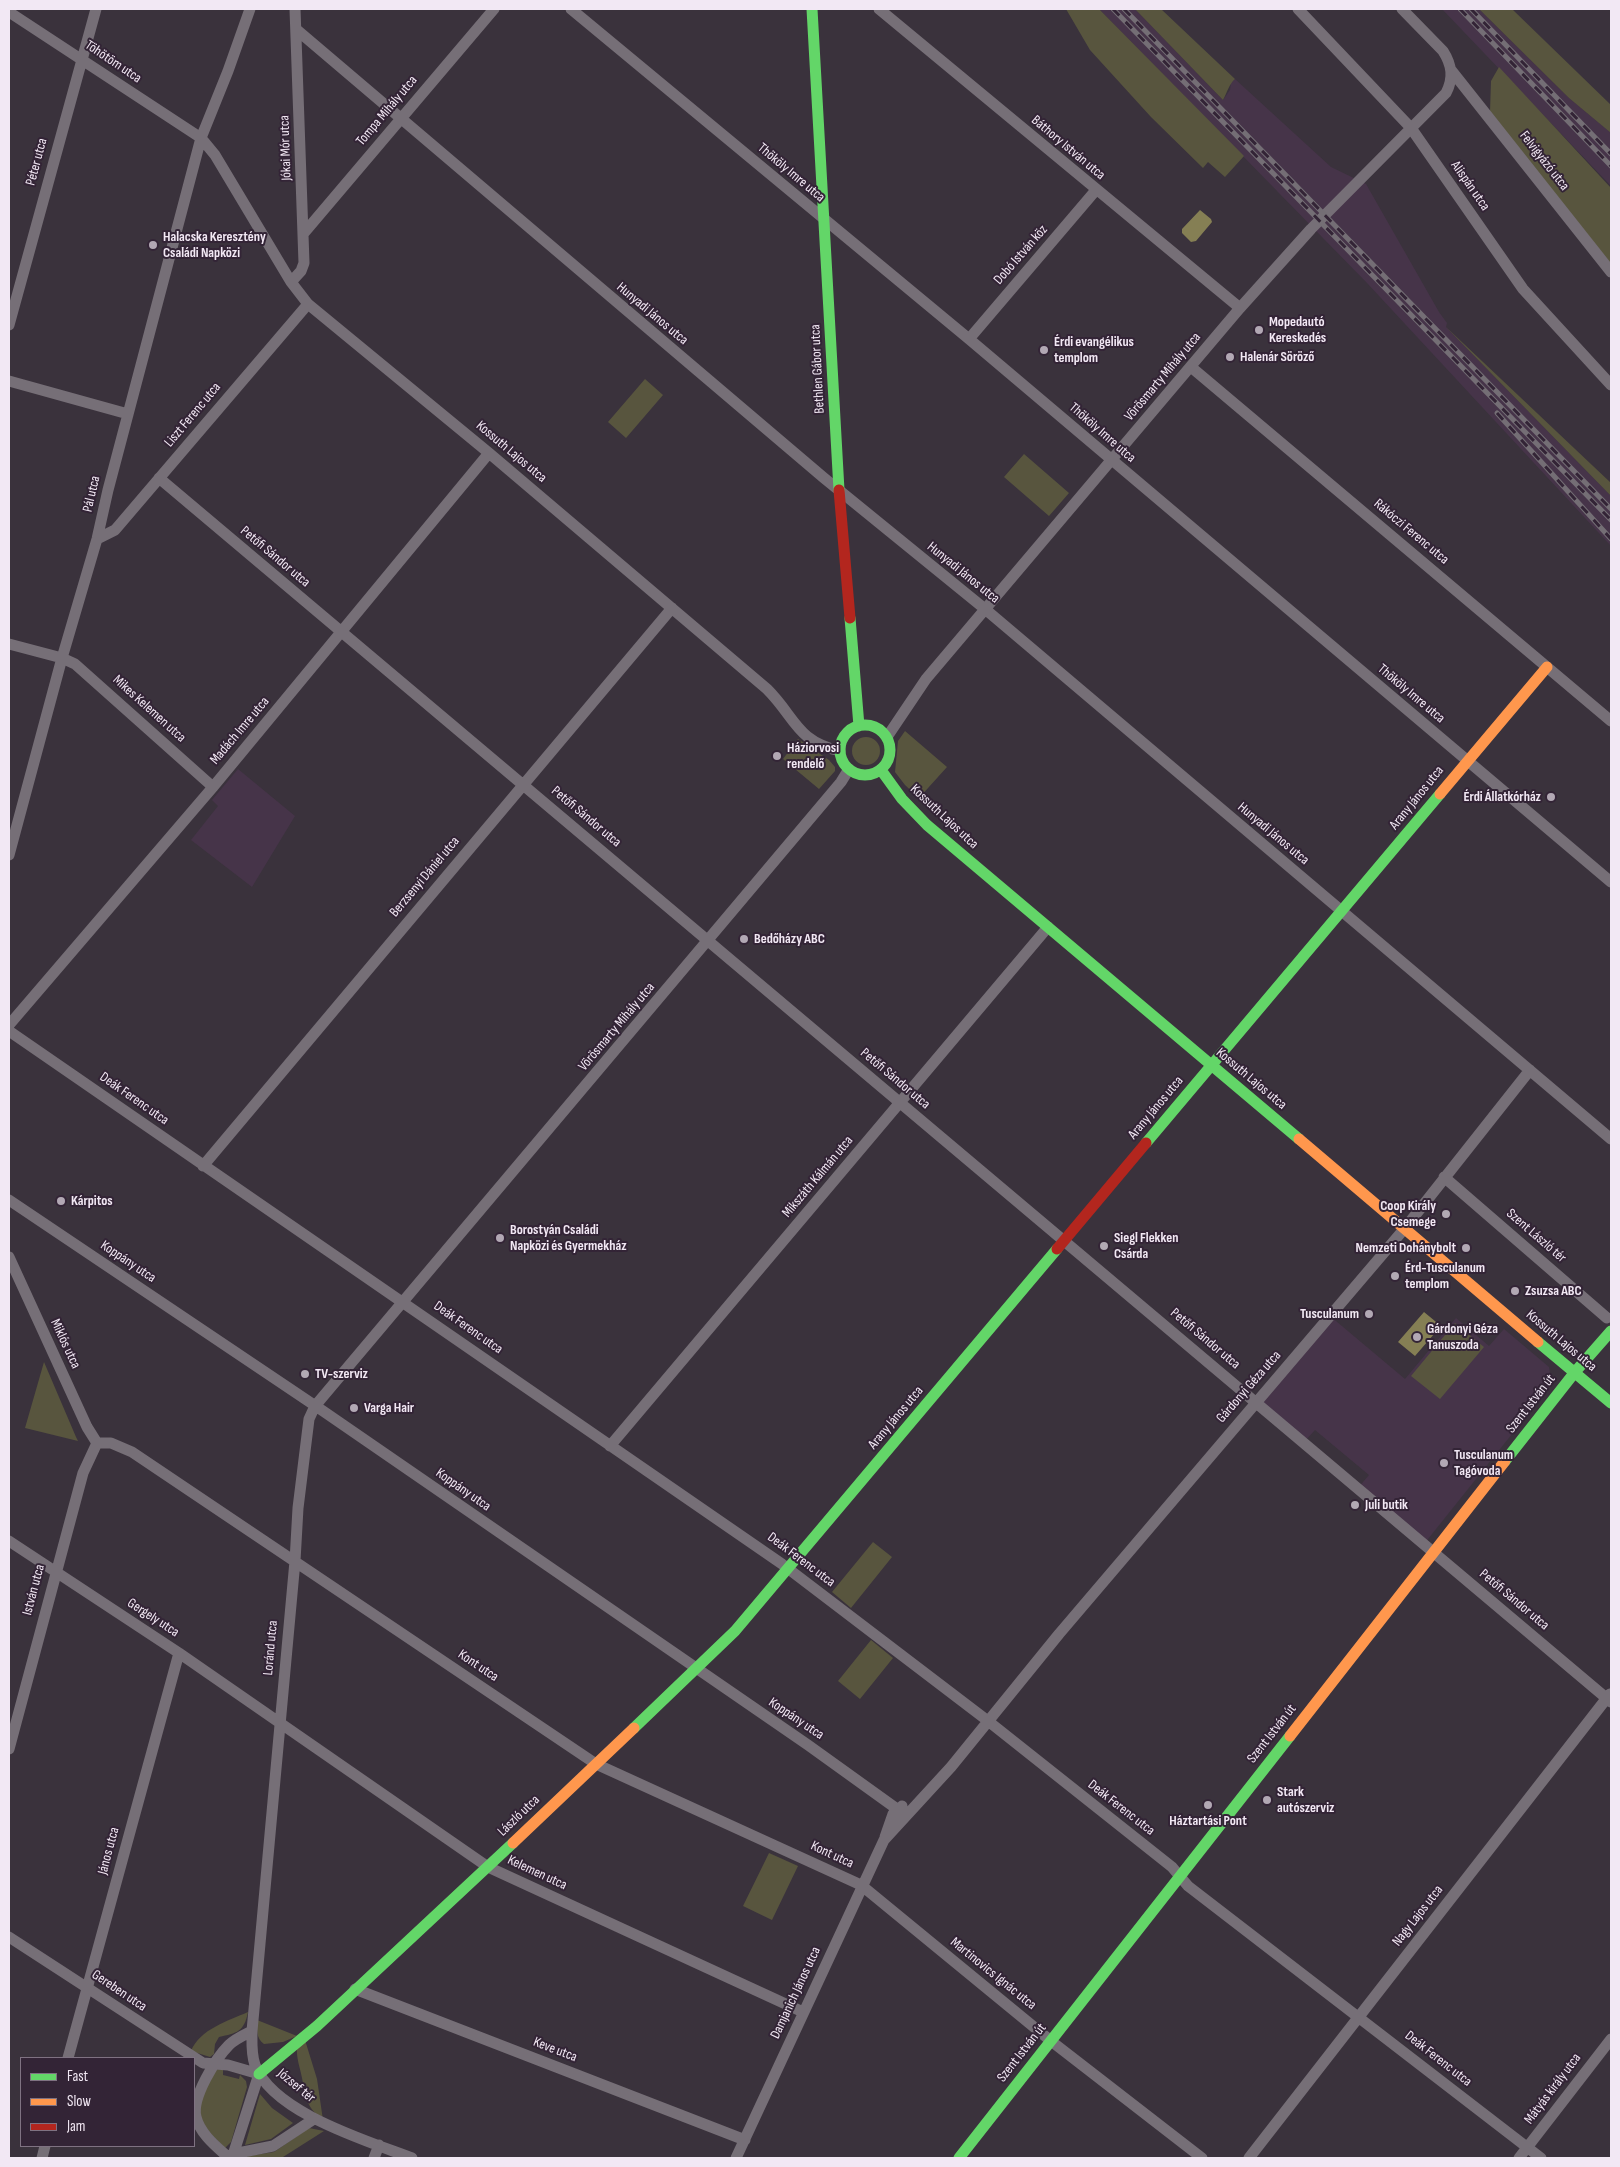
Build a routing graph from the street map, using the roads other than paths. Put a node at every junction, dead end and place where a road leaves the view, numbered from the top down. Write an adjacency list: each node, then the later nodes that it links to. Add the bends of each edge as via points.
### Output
1 (96, 9): 12 (street, Péter utca)
2 (250, 9): 16 (street, Pál utca)
3 (295, 9): 11 (street, Jókai Mór utca)
4 (494, 9): 14 (street, Tompa Mihály utca)
5 (571, 9): 18 (street, Thököly Imre utca)
6 (812, 9): 18 (street, Bethlen Gábor utca)
7 (879, 9): 17 (street, Báthory István utca)
8 (1298, 9): 15 (street, Alispán utca)
9 (1402, 9): 13 (street, Felvigyázó utca, via 1443,51)
10 (9, 12): 12 (street, Töhötöm utca)
11 (296, 30): 14 (street, Hunyadi János utca); 19 (street, Jókai Mór utca)
12 (81, 59): 16 (street, Töhötöm utca); 24 (street, Péter utca)
13 (1451, 70): 15 (street, Vörösmarty Mihály utca, via 1446,93); 20 (street, Felvigyázó utca)
14 (400, 120): 19 (street, Tompa Mihály utca); 33 (street, Hunyadi János utca)
15 (1411, 128): 23 (street, Vörösmarty Mihály utca); 28 (street, Alispán utca, via 1523,289)
16 (201, 138): 21 (street, Kossuth Lajos utca, via 215,155); 29 (street, Pál utca)
17 (1096, 190): 23 (street, Báthory István utca); 25 (street, Dobó István köz)
18 (825, 221): 25 (street, Thököly Imre utca); 33 (street, Bethlen Gábor utca)
19 (304, 234): 21 (street, Jókai Mór utca, via 304,263)
20 (1611, 272)
21 (292, 282): 22 (street, Kossuth Lajos utca)
22 (308, 304): 30 (street, Kossuth Lajos utca); 32 (street, Liszt Ferenc utca)
23 (1240, 308): 26 (street, Vörösmarty Mihály utca)
24 (9, 324)
25 (969, 339): 31 (street, Thököly Imre utca)
26 (1192, 367): 31 (street, Vörösmarty Mihály utca); 40 (street, Rákóczi Ferenc utca)
27 (9, 380): 29 (street)
28 (1611, 385)
29 (128, 414): 34 (street, Pál utca)
30 (490, 454): 35 (street, Kossuth Lajos utca); 37 (street, Madách Imre utca)
31 (1111, 461): 36 (street, Vörösmarty Mihály utca); 45 (street, Thököly Imre utca)
32 (159, 478): 34 (street, Liszt Ferenc utca, via 115,530); 37 (street, Petőfi Sándor utca)
33 (839, 491): 36 (street, Hunyadi János utca); 42 (street, Bethlen Gábor utca)
34 (97, 539): 39 (street, Pál utca)
35 (672, 608): 44 (street, Kossuth Lajos utca, via 767,689 800,732 817,744); 48 (street, Berzsenyi Dániel utca)
36 (984, 609): 43 (street, Vörösmarty Mihály utca, via 926,679); 52 (street, Hunyadi János utca)
37 (342, 633): 48 (street, Petőfi Sándor utca); 49 (street, Madách Imre utca)
38 (9, 644): 39 (street, Mikes Kelemen utca)
39 (62, 658): 49 (street, Mikes Kelemen utca, via 75,664); 50 (street, Pál utca)
40 (1547, 667): 41 (street, Rákóczi Ferenc utca); 45 (street, Arany János utca)
41 (1611, 721)
42 (859, 726): 43 (street, via 874,727); 44 (street, via 845,736)
43 (887, 737): 47 (street, via 889,758)
44 (840, 751): 46 (street)
45 (1467, 760): 51 (street, Thököly Imre utca); 52 (street, Arany János utca)
46 (849, 769): 47 (street, via 864,775); 54 (street, Vörösmarty Mihály utca)
47 (881, 770): 53 (street, Kossuth Lajos utca, via 896,794 927,825)
48 (523, 783): 54 (street, Petőfi Sándor utca); 61 (street, Berzsenyi Dániel utca)
49 (213, 787): 55 (street, Madách Imre utca)
50 (9, 854)
51 (1611, 882)
52 (1342, 912): 57 (street, Arany János utca); 58 (street, Hunyadi János utca)
53 (1048, 927): 57 (street, Kossuth Lajos utca); 59 (street, Mikszáth Kálmán utca)
54 (709, 941): 59 (street, Petőfi Sándor utca); 67 (street, Vörösmarty Mihály utca)
55 (9, 1024)
56 (9, 1031): 61 (street, Deák Ferenc utca)
57 (1212, 1065): 64 (street, Kossuth Lajos utca); 65 (street, Arany János utca)
58 (1530, 1070): 60 (street, Hunyadi János utca); 62 (street, Gárdonyi Géza utca)
59 (901, 1104): 65 (street, Petőfi Sándor utca); 75 (street, Mikszáth Kálmán utca)
60 (1611, 1138)
61 (202, 1166): 67 (street, Deák Ferenc utca)
62 (1444, 1177): 64 (street, Gárdonyi Géza utca); 68 (street, Szent László tér)
63 (9, 1200): 73 (street, Koppány utca)
64 (1405, 1228): 70 (street, Kossuth Lajos utca); 71 (street, Gárdonyi Géza utca)
65 (1064, 1241): 71 (street, Petőfi Sándor utca); 79 (street, Arany János utca)
66 (10, 1262): 74 (street, Miklós utca)
67 (405, 1302): 73 (street, Loránd utca); 75 (street, Deák Ferenc utca)
68 (1607, 1318)
69 (1611, 1331): 70 (street, Szent István út)
70 (1575, 1372): 72 (street, Kossuth Lajos utca); 77 (street, Szent István út)
71 (1256, 1401): 77 (street, Petőfi Sándor utca); 84 (street, Gárdonyi Géza utca)
72 (1611, 1403)
73 (315, 1406): 78 (street, Loránd utca, via 308,1419); 82 (street, Koppány utca)
74 (97, 1443): 78 (street, Kont utca, via 111,1443 132,1452); 80 (street, István utca, via 83,1473)
75 (610, 1446): 79 (street, Deák Ferenc utca)
76 (9, 1541): 80 (street, Gergely utca)
77 (1433, 1552): 83 (street, Petőfi Sándor utca); 92 (street, Szent István út)
78 (295, 1561): 85 (street, Loránd utca); 87 (street, Kont utca)
79 (789, 1568): 82 (street, László utca, via 736,1631); 84 (street, Deák Ferenc utca)
80 (55, 1572): 81 (street, Gergely utca); 86 (street, István utca)
81 (179, 1653): 85 (street, Gergely utca); 95 (street, János utca)
82 (695, 1668): 87 (street, László utca); 89 (street, Koppány utca)
83 (1610, 1698): 98 (street, Nagy Lajos utca)
84 (988, 1721): 88 (street, Damjanich János utca); 92 (street, Deák Ferenc utca, via 1172,1866)
85 (279, 1723): 91 (street, Kelemen utca); 99 (street, Loránd utca)
86 (9, 1749)
87 (596, 1764): 91 (street, László utca); 93 (street, Kont utca)
88 (916, 1804): 89 (street); 90 (street, Damjanich János utca)
89 (897, 1809): 90 (street, Damjanich János utca, via 889,1820)
90 (884, 1840): 93 (street, Damjanich János utca)
91 (488, 1867): 96 (street, László utca); 97 (street, Kelemen utca)
92 (1180, 1876): 98 (street, Deák Ferenc utca, via 1188,1886); 101 (street, Szent István út)
93 (861, 1885): 97 (street, Damjanich János utca); 101 (street, Martinovics Ignác utca)
94 (9, 1937): 95 (street, Gereben utca)
95 (87, 1987): 102 (street, János utca); 103 (street, Gereben utca)
96 (355, 1989): 106 (street, László utca, via 317,2026); 108 (street, Keve utca)
97 (803, 2012): 108 (street, Damjanich János utca)
98 (1359, 2017): 110 (street, Deák Ferenc utca); 117 (street, Nagy Lajos utca)
99 (252, 2031): 105 (street, via 231,2043); 106 (street, József tér, via 252,2050)
100 (1611, 2039): 110 (street, Mátyás király utca)
101 (1051, 2040): 115 (street, Szent István út); 116 (street, Martinovics Ignác utca)
102 (68, 2057)
103 (192, 2057)
104 (195, 2059): 105 (street, Gereben utca)
105 (215, 2065): 106 (street, József tér, via 228,2065); 111 (street, via 199,2096 196,2116 204,2133)
106 (259, 2074): 107 (street, József tér, via 280,2095); 111 (street, József tér)
107 (314, 2119): 109 (street); 111 (street, József tér, via 273,2146)
108 (745, 2140): 114 (street, Damjanich János utca)
109 (379, 2145): 112 (street); 113 (street)
110 (1527, 2148): 118 (street, Mátyás király utca); 119 (street, Deák Ferenc utca)
111 (231, 2158)
112 (374, 2158)
113 (412, 2158)
114 (736, 2158)
115 (959, 2158)
116 (1202, 2158)
117 (1249, 2158)
118 (1520, 2158)
119 (1541, 2158)

